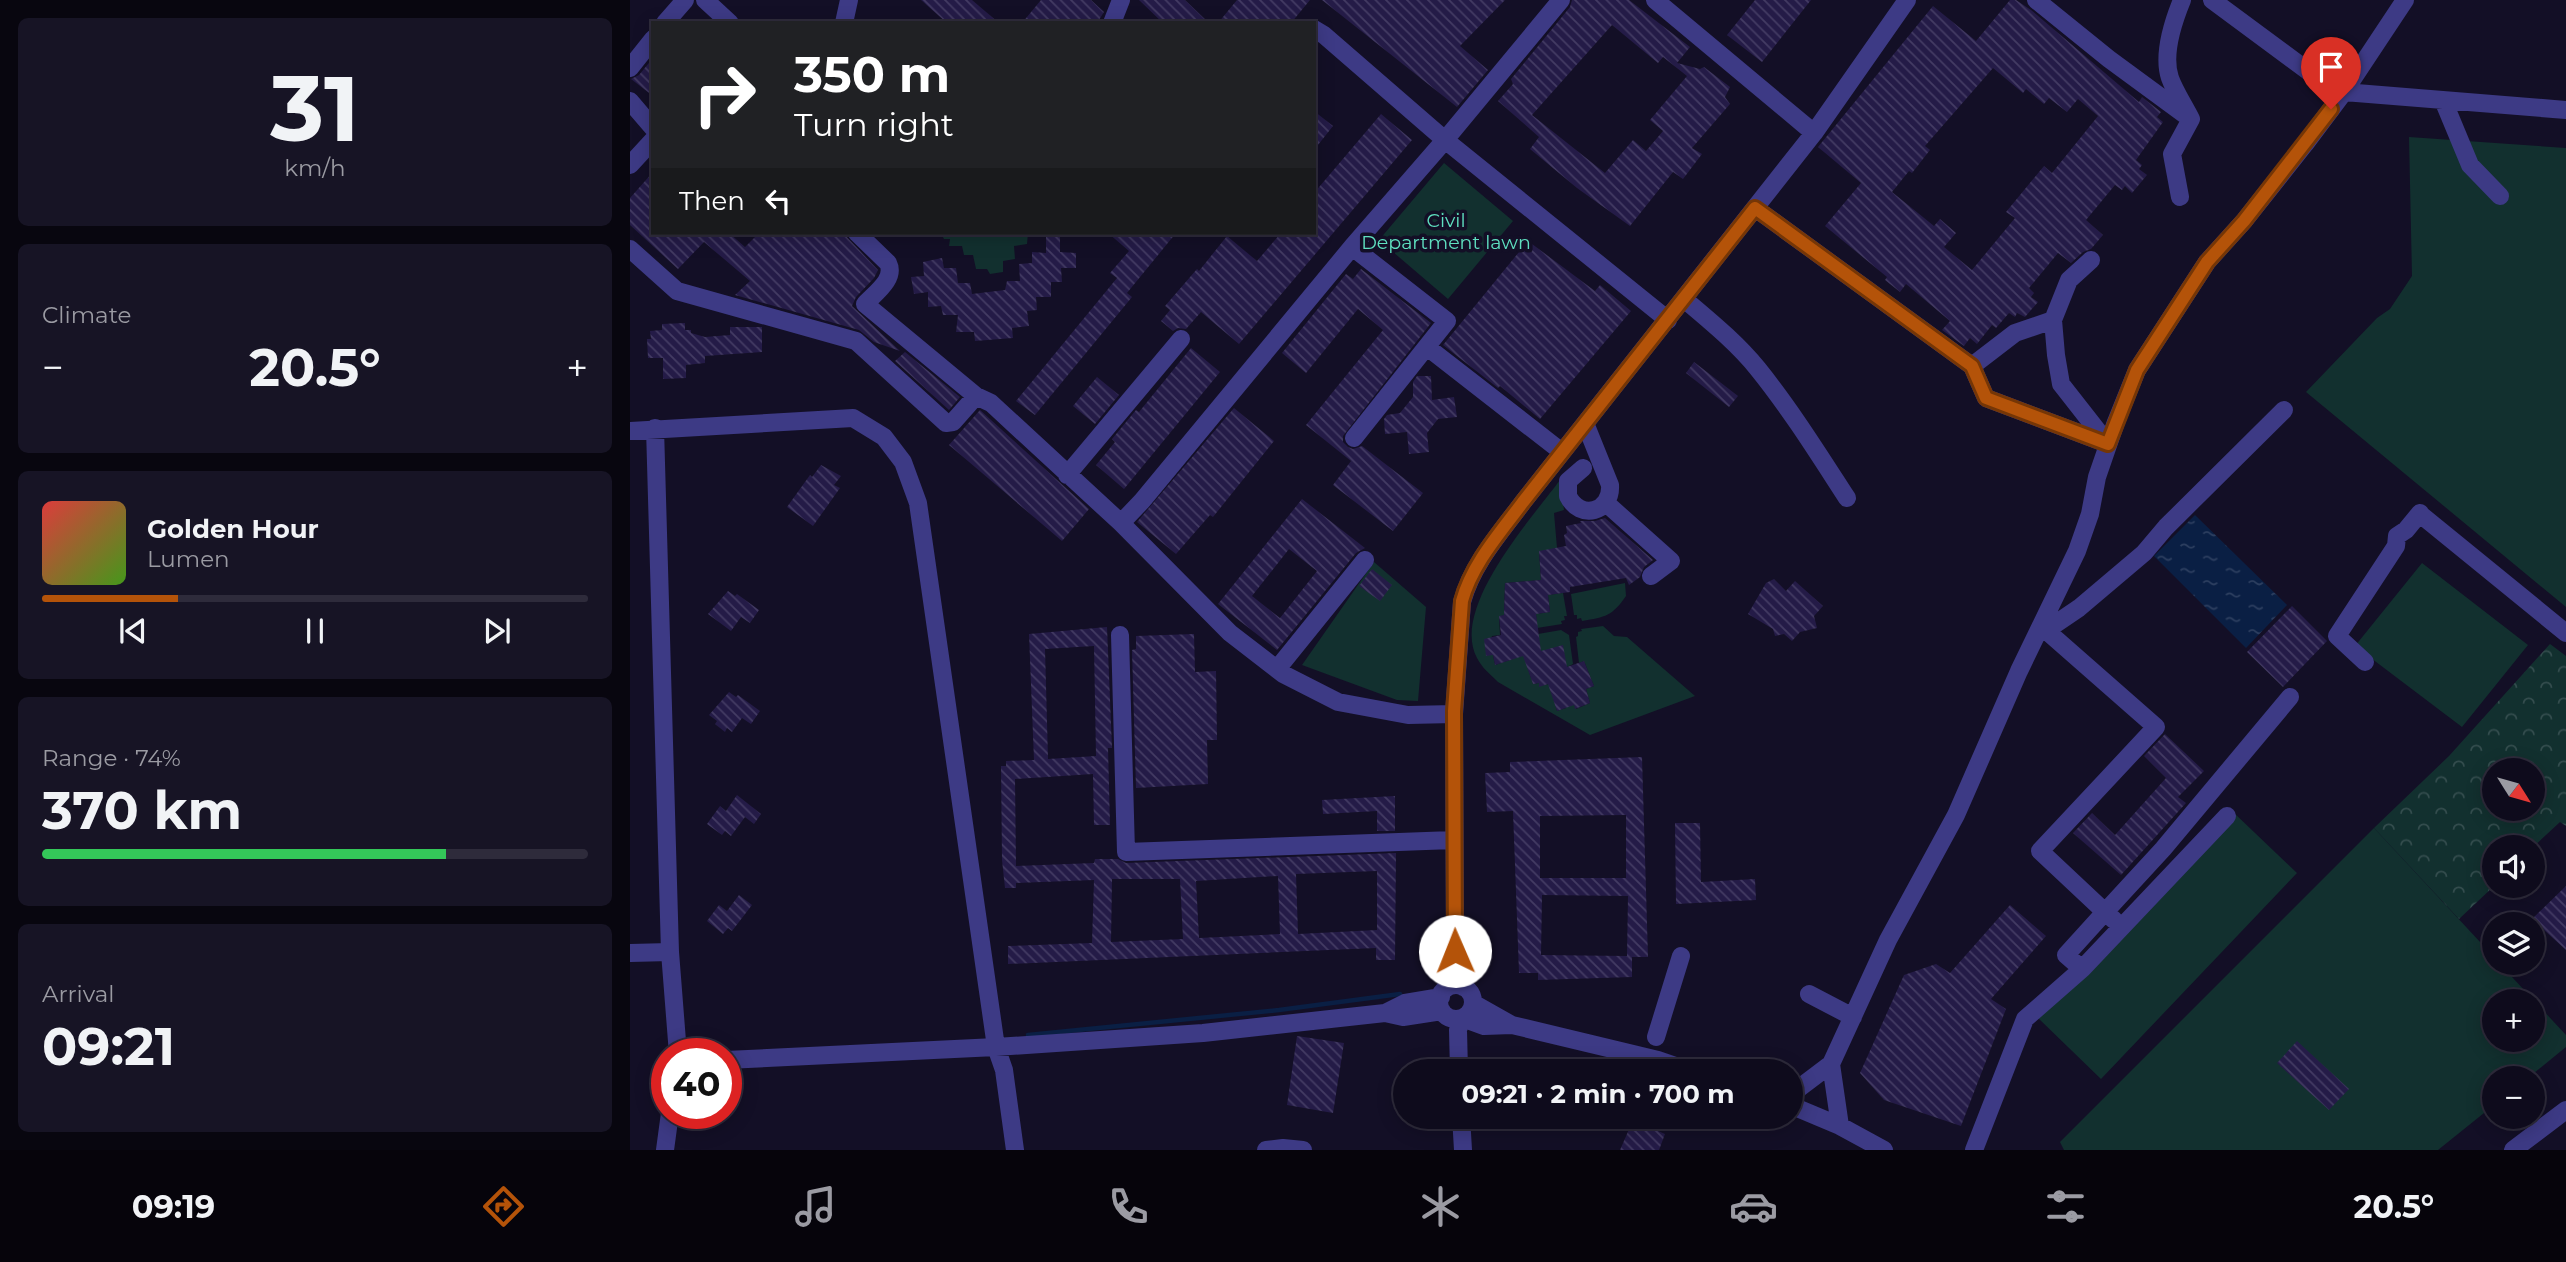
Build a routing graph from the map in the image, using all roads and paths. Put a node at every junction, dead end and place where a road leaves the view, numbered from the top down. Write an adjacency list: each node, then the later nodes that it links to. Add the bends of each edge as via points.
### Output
1 (685, 0): 12 (street)
2 (705, 0): 13 (street)
3 (849, 0): 14 (street)
4 (1121, 0): 15 (street)
5 (1561, 0): 26 (street)
6 (1655, 0): 25 (street)
7 (1907, 0): 25 (street)
8 (2036, 0): 23 (street)
9 (2182, 0): 23 (street, via 2169,46 2169,76)
10 (2211, 0): 19 (street)
11 (2405, 0): 19 (street)
12 (667, 21)
13 (728, 21)
14 (844, 21)
15 (1113, 21)
16 (1316, 30): 26 (street)
17 (651, 42): 18 (street)
18 (630, 68)
19 (2344, 92): 20 (street); 48 (street, via 2207,262 2137,370)
20 (2443, 100): 22 (street); 29 (street, via 2470,165)
21 (630, 101): 24 (street)
22 (2566, 110)
23 (2191, 118): 30 (street, via 2172,154)
24 (651, 126)
25 (1814, 133): 31 (street)
26 (1445, 141): 33 (street); 37 (street)
27 (651, 142): 28 (street)
28 (630, 165)
29 (2500, 196)
30 (2180, 197)
31 (1755, 208): 36 (street); 41 (street)
32 (859, 235): 42 (street, via 891,269 865,304)
33 (1352, 247): 40 (street, via 1447,321); 53 (street)
34 (630, 249): 42 (street, via 677,291 856,341 946,423)
35 (2091, 260): 38 (street, via 2069,280)
36 (1684, 299): 37 (street); 51 (street, via 1757,368)
37 (1668, 320): 44 (street)
38 (2053, 320): 41 (street, via 2015,333); 48 (street, via 2061,384)
39 (1181, 339): 50 (street)
40 (1427, 347): 47 (street); 49 (street)
41 (1972, 366): 48 (street, via 1986,398)
42 (983, 400): 50 (street)
43 (2284, 410): 56 (street, via 2144,553 2051,627)
44 (1585, 424): 49 (street); 52 (street, via 1610,485)
45 (655, 428): 46 (street); 69 (street); 79 (street, via 853,418 884,437 903,462 918,503)
46 (630, 431)
47 (1354, 438)
48 (2108, 444): 56 (street, via 2077,551)
49 (1560, 456): 52 (street, via 1578,471 1568,481 1571,503 1587,512); 62 (street, via 1487,552 1465,589)
50 (1068, 475): 53 (street)
51 (1847, 498)
52 (1606, 503): 55 (street, via 1671,561)
53 (1121, 523): 60 (street, via 1230,633)
54 (1365, 560): 60 (street)
55 (1651, 576)
56 (2044, 619): 67 (street, via 2156,727 2040,851); 75 (street, via 1956,815 1888,940)
57 (2566, 633): 59 (street, via 2420,514 2397,536 2396,546 2337,636)
58 (1120, 635): 64 (street, via 1126,852)
59 (2365, 662)
60 (1277, 669): 62 (street, via 1338,702 1408,715)
61 (2290, 697): 65 (street)
62 (1454, 714): 64 (street)
63 (2227, 817): 66 (street)
64 (1453, 840): 74 (street, via 1456,966)
65 (2163, 849): 66 (street); 67 (street)
66 (2181, 865): 68 (street)
67 (2105, 912): 68 (street); 72 (street, via 2066,955)
68 (2121, 928): 72 (street)
69 (670, 952): 70 (street); 78 (street)
70 (630, 953)
71 (1681, 956): 77 (street)
72 (2082, 969): 96 (street, via 2025,1018)
73 (1810, 994): 75 (street)
74 (1451, 1003): 76 (street, via 1484,1026); 76 (street, via 1471,993 1473,1003); 79 (street, via 1403,1017 1385,1013 1203,1033); 81 (street)
75 (1853, 1017): 83 (street)
76 (1512, 1025): 82 (street)
77 (1656, 1037)
78 (677, 1038)
79 (996, 1047): 80 (street); 91 (street, via 1004,1070)
80 (742, 1059)
81 (1459, 1059)
82 (1654, 1059)
83 (1831, 1064): 84 (street); 87 (street)
84 (1803, 1084)
85 (1803, 1111): 87 (street)
86 (2562, 1120): 97 (street)
87 (1839, 1126): 95 (street)
88 (668, 1129): 90 (street)
89 (1462, 1129): 94 (street)
90 (665, 1150)
91 (1015, 1150)
92 (1266, 1150): 93 (street)
93 (1303, 1150)
94 (1464, 1150)
95 (1884, 1150)
96 (1974, 1150)
97 (2513, 1150)

